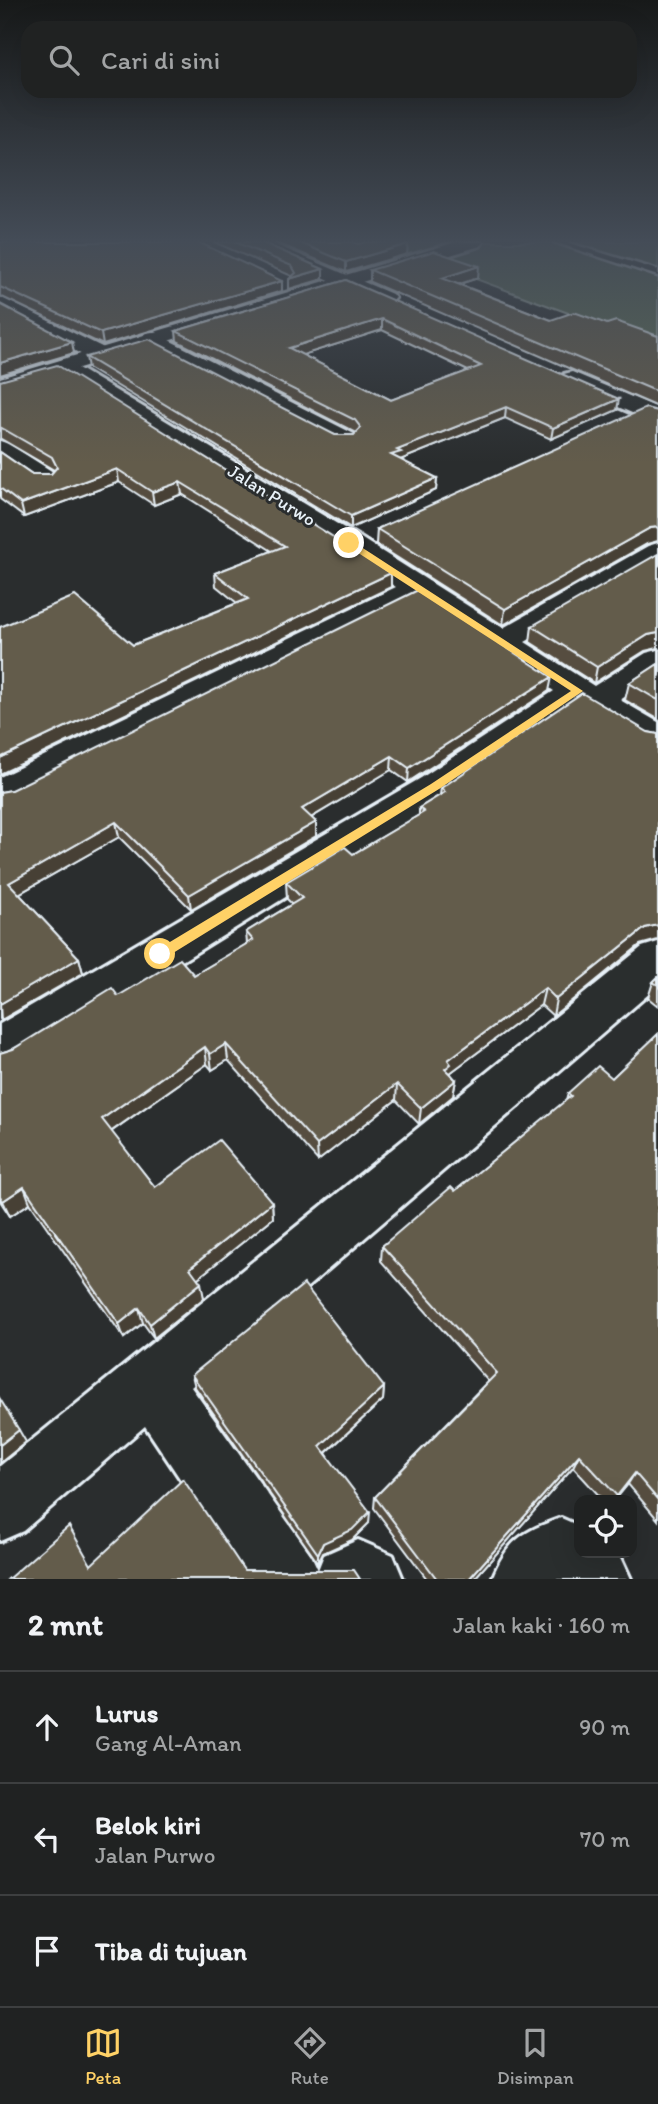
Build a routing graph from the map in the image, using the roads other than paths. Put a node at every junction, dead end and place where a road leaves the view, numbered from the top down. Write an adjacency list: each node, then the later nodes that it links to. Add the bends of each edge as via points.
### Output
1 (24, 316): 4 (street)
2 (225, 316): 3 (street)
3 (153, 338): 4 (street); 10 (street)
4 (100, 355): 5 (street)
5 (63, 366): 7 (street); 14 (street, Jalan Purwo)
6 (555, 372): 8 (street)
7 (0, 385)
8 (651, 414): 9 (street)
9 (618, 422)
10 (345, 439)
11 (0, 449): 12 (street)
12 (44, 478)
13 (376, 530): 14 (street)
14 (349, 543): 16 (street, Jalan Purwo)
15 (658, 552): 17 (street)
16 (418, 588): 17 (street, Jalan Purwo); 21 (street)
17 (502, 642): 19 (street, Jalan Purwo)
18 (658, 660): 19 (street)
19 (587, 696): 20 (street, Jalan Purwo); 23 (street)
20 (658, 738)
21 (0, 793)
22 (658, 960): 24 (street)
23 (0, 1048)
24 (152, 1382): 25 (street); 26 (street)
25 (0, 1508)
26 (287, 1579)
27 (348, 1579): 28 (street, via 358,1574)
28 (369, 1579)
29 (526, 1579): 30 (street, via 544,1558 561,1552 584,1564)
30 (597, 1579)

